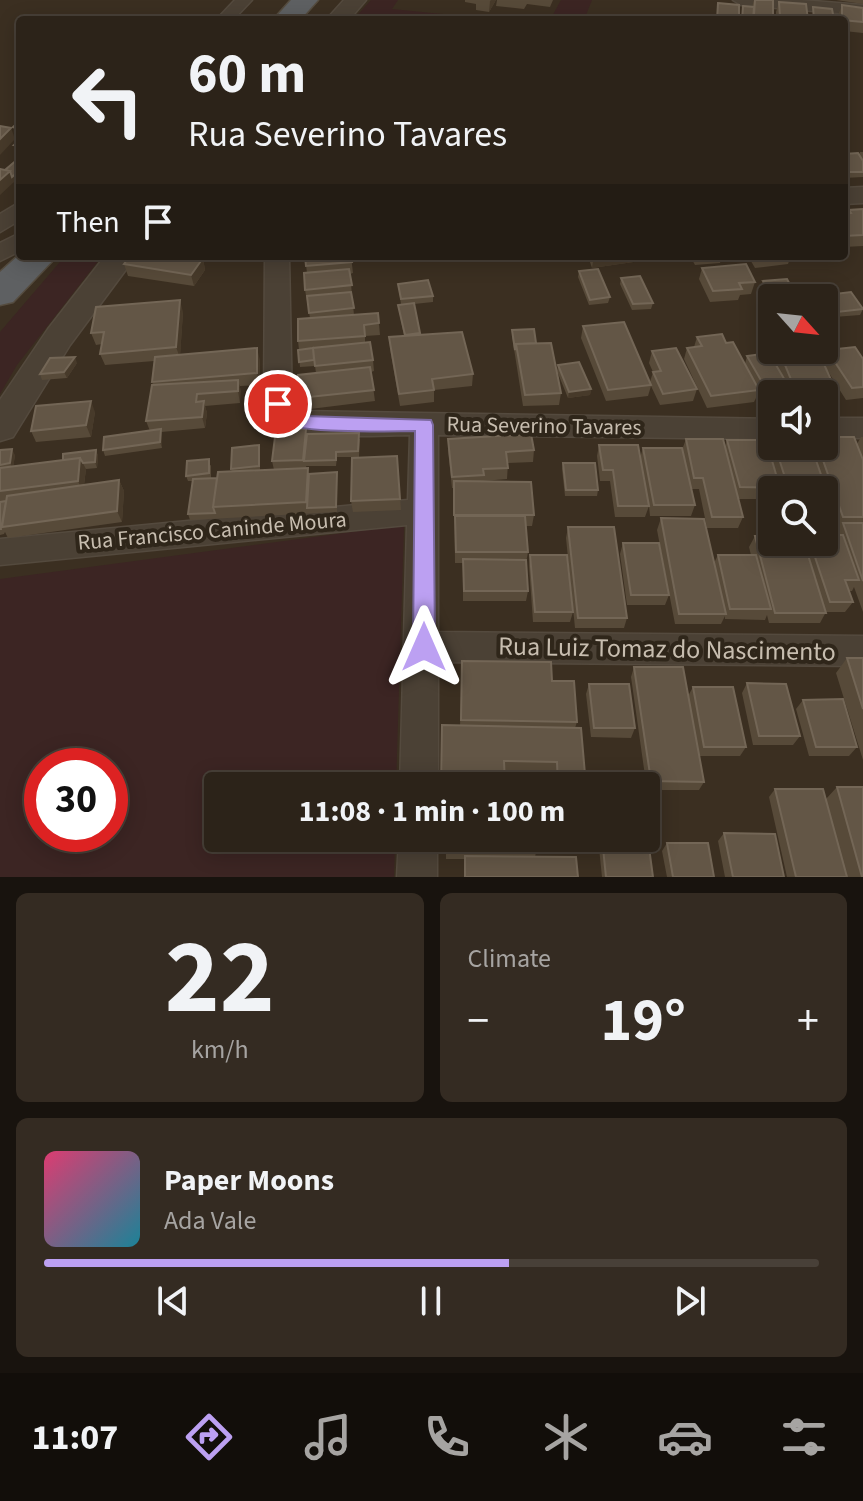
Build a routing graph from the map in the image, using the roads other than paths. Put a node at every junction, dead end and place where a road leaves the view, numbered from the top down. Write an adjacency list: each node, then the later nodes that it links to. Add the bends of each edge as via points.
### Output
1 (244, 0): 6 (street)
2 (305, 0): 7 (highway)
3 (356, 0): 8 (street)
4 (741, 0): 5 (street)
5 (863, 10)
6 (228, 16)
7 (290, 16)
8 (341, 16)
9 (16, 212): 10 (street)
10 (0, 225)
11 (35, 260): 14 (highway)
12 (118, 260): 16 (street)
13 (277, 260): 15 (street, Rua Severino Tavares, via 280,413 304,422)
14 (0, 293)
15 (424, 425): 19 (street, Rua Severino Tavares); 20 (street)
16 (0, 428)
17 (838, 428): 18 (street)
18 (863, 428)
19 (758, 429)
20 (424, 511): 21 (street, Rua Francisco Caninde Moura); 22 (street)
21 (0, 552)
22 (424, 647): 23 (street, Rua Luiz Tomaz do Nascimento); 24 (street)
23 (863, 651)
24 (420, 772)
25 (418, 852): 26 (street)
26 (417, 877)

